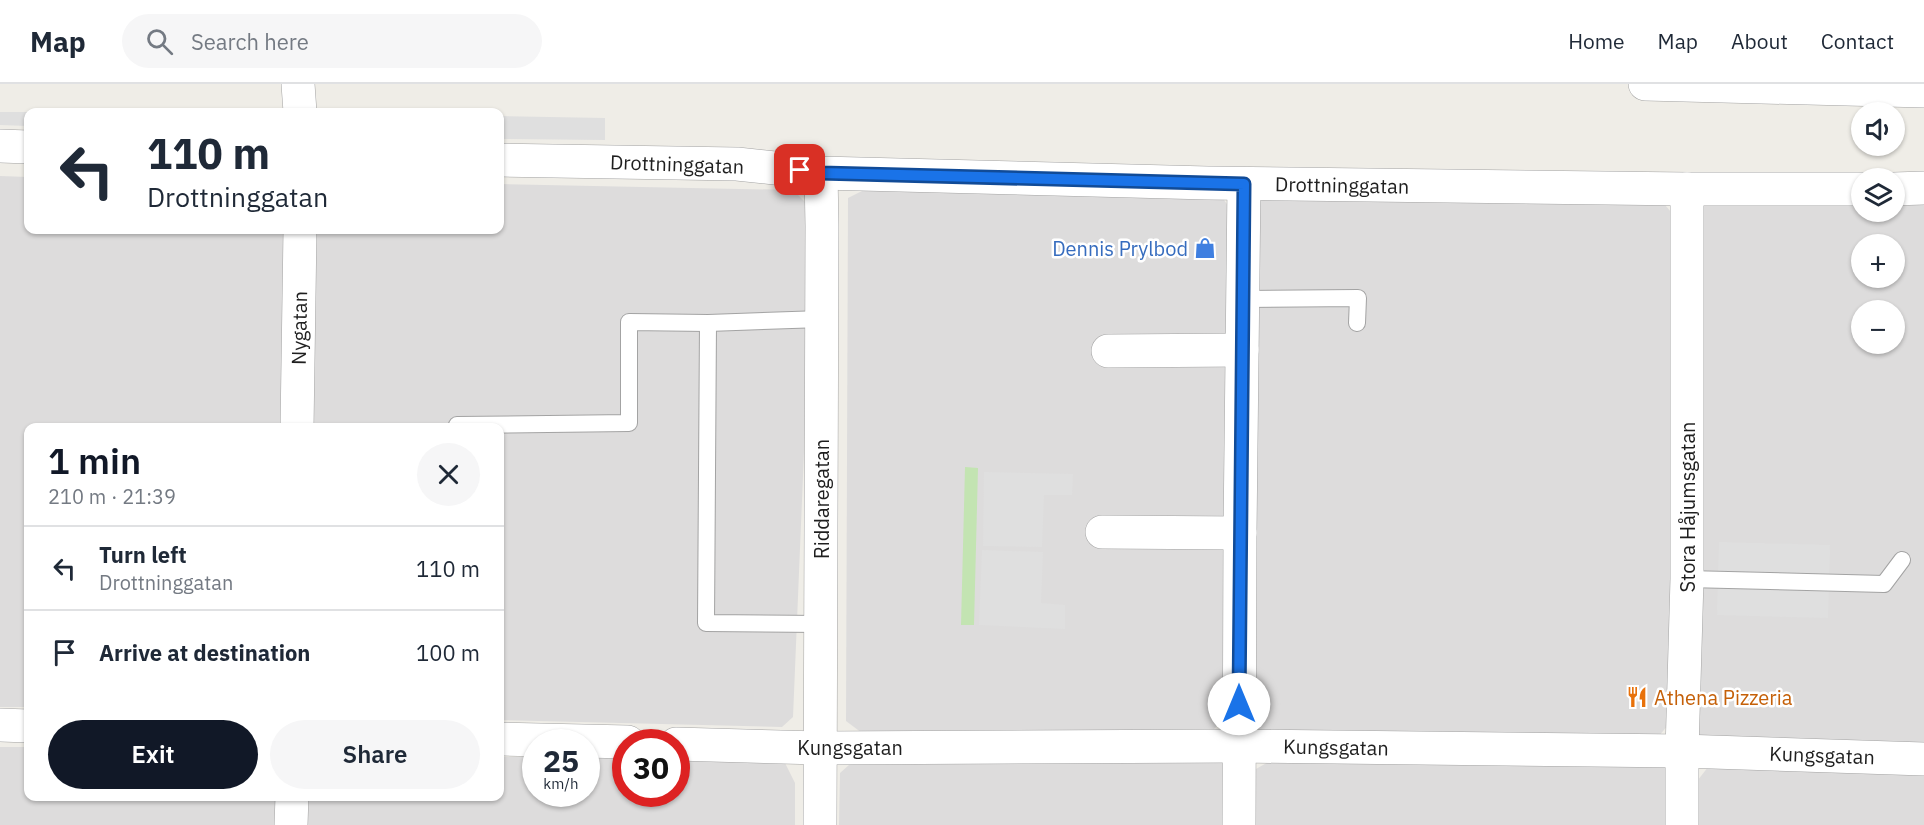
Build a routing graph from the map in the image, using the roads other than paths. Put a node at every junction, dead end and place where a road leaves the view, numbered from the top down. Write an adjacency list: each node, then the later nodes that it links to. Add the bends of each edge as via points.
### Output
1 (298, 84): 5 (street)
2 (1646, 84): 3 (street)
3 (1821, 86): 4 (street)
4 (1924, 91)
5 (300, 108)
6 (0, 146): 7 (street)
7 (24, 147)
8 (504, 160): 9 (street, Drottninggatan, via 736,164)
9 (821, 173): 10 (street, Drottninggatan); 17 (street, Riddaregatan)
10 (1244, 184): 12 (street, Drottninggatan); 16 (street)
11 (1924, 188): 14 (street)
12 (1687, 189): 13 (street, Drottninggatan); 27 (street, Stora Håjumsgatan)
13 (1851, 189)
14 (1905, 189)
15 (300, 234): 22 (street, Nygatan)
16 (1242, 299): 19 (lane, via 1358,298); 20 (street)
17 (822, 319): 18 (lane); 28 (street, Riddaregatan)
18 (708, 323): 23 (lane, via 629,321 629,423); 28 (lane, via 706,623)
19 (1357, 323)
20 (1242, 350): 21 (street); 25 (street)
21 (1108, 351)
22 (297, 423)
23 (504, 424)
24 (1102, 532): 25 (street)
25 (1240, 533): 34 (street)
26 (1902, 560): 27 (lane, via 1884,584)
27 (1687, 579): 36 (street, Stora Håjumsgatan)
28 (821, 624): 35 (street, Riddaregatan)
29 (0, 726): 30 (street)
30 (24, 726)
31 (504, 739): 32 (street)
32 (612, 742)
33 (690, 744): 35 (street, Kungsgatan)
34 (1239, 746): 35 (street, Kungsgatan); 36 (street, Kungsgatan); 41 (street)
35 (820, 748): 40 (street, Riddaregatan)
36 (1682, 750): 37 (street, Kungsgatan); 42 (street, Stora Håjumsgatan)
37 (1924, 759)
38 (292, 801): 39 (street)
39 (291, 825)
40 (820, 825)
41 (1239, 825)
42 (1682, 825)

